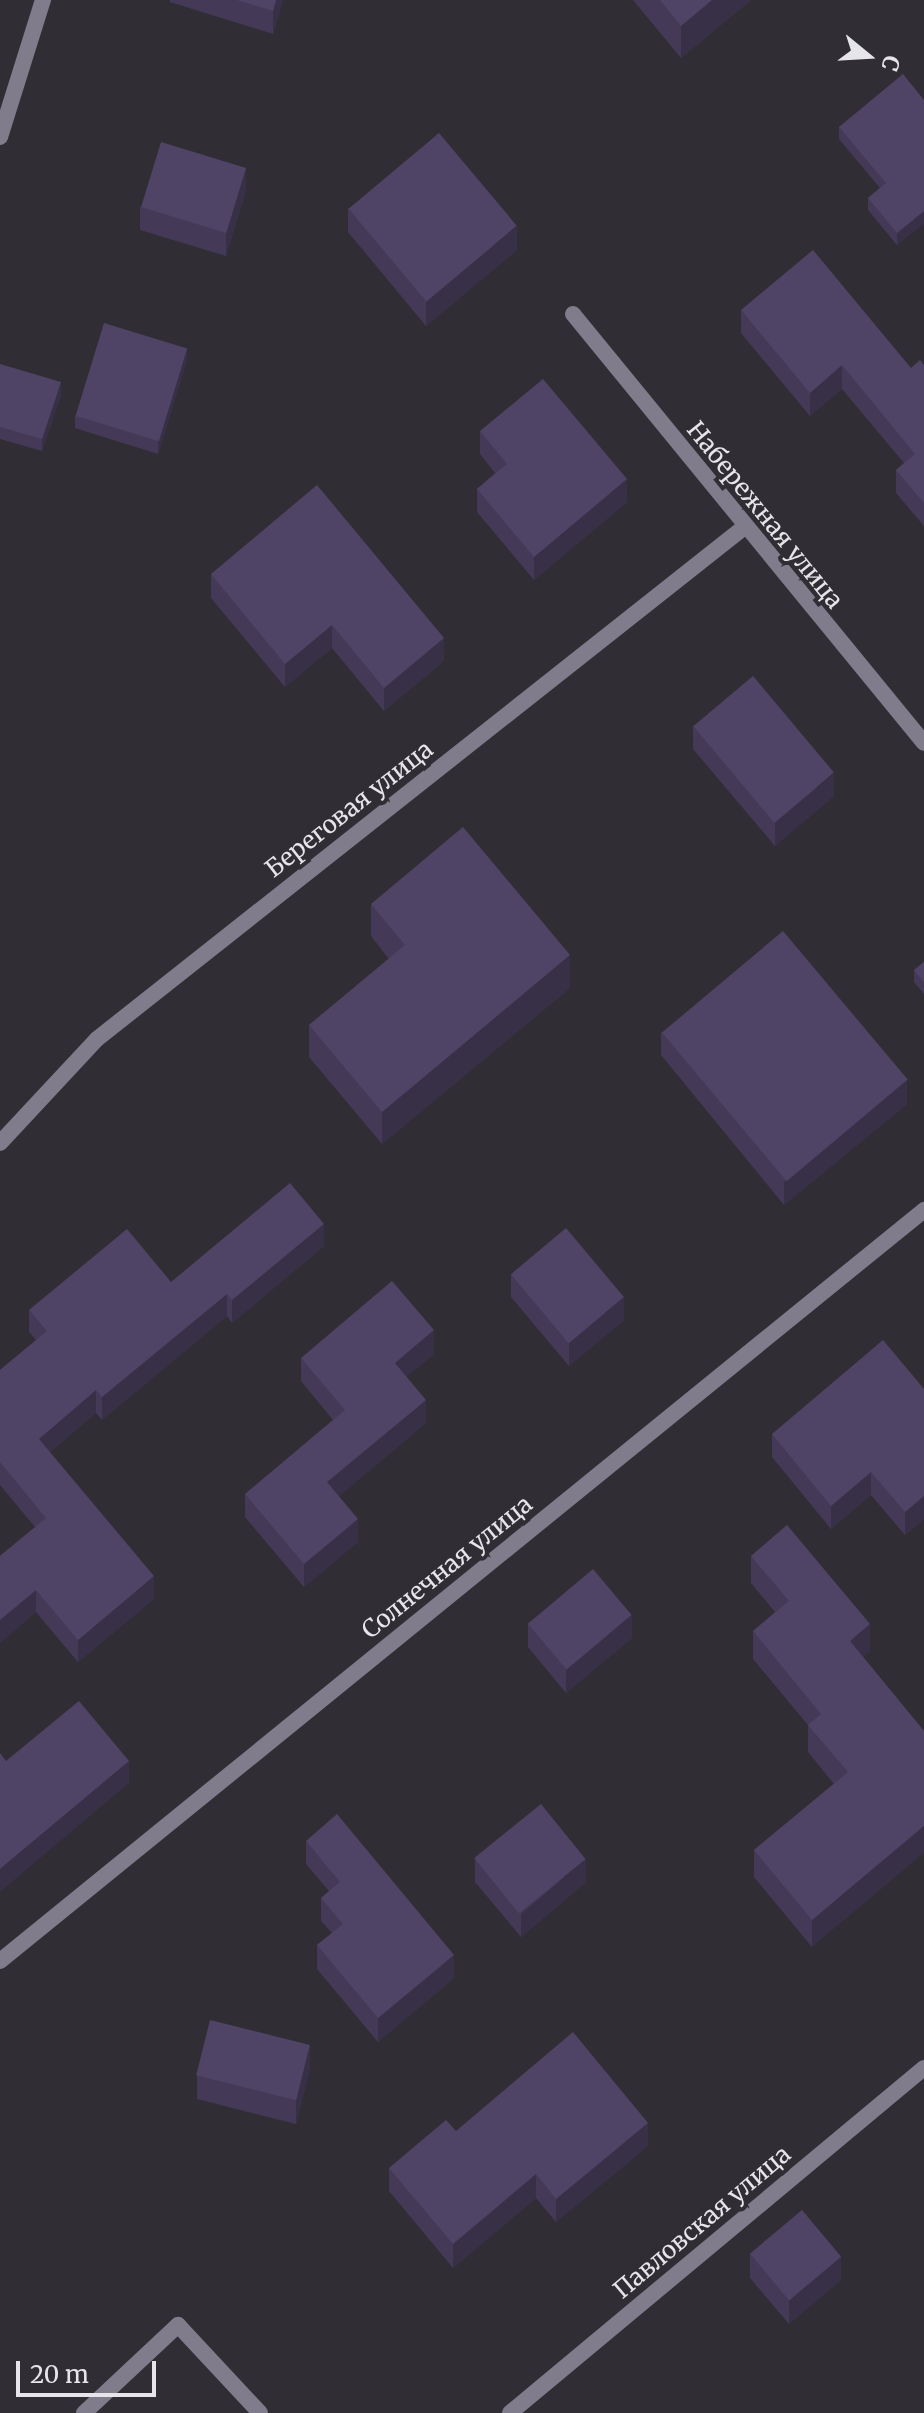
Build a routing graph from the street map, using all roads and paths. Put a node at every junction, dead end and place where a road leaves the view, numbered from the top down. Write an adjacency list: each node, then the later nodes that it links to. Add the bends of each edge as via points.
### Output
1 (43, 0): 2 (street)
2 (0, 137)
3 (573, 314): 4 (street, Набережная улица)
4 (743, 528): 5 (street, Набережная улица); 6 (street, Береговая улица, via 97,1039)
5 (924, 743)
6 (0, 1143)
7 (924, 1210): 8 (street, Солнечная улица)
8 (0, 1961)
9 (924, 2068): 12 (street, Павловская улица)
10 (84, 2413): 11 (street, via 178,2325)
11 (260, 2413)
12 (510, 2413)

